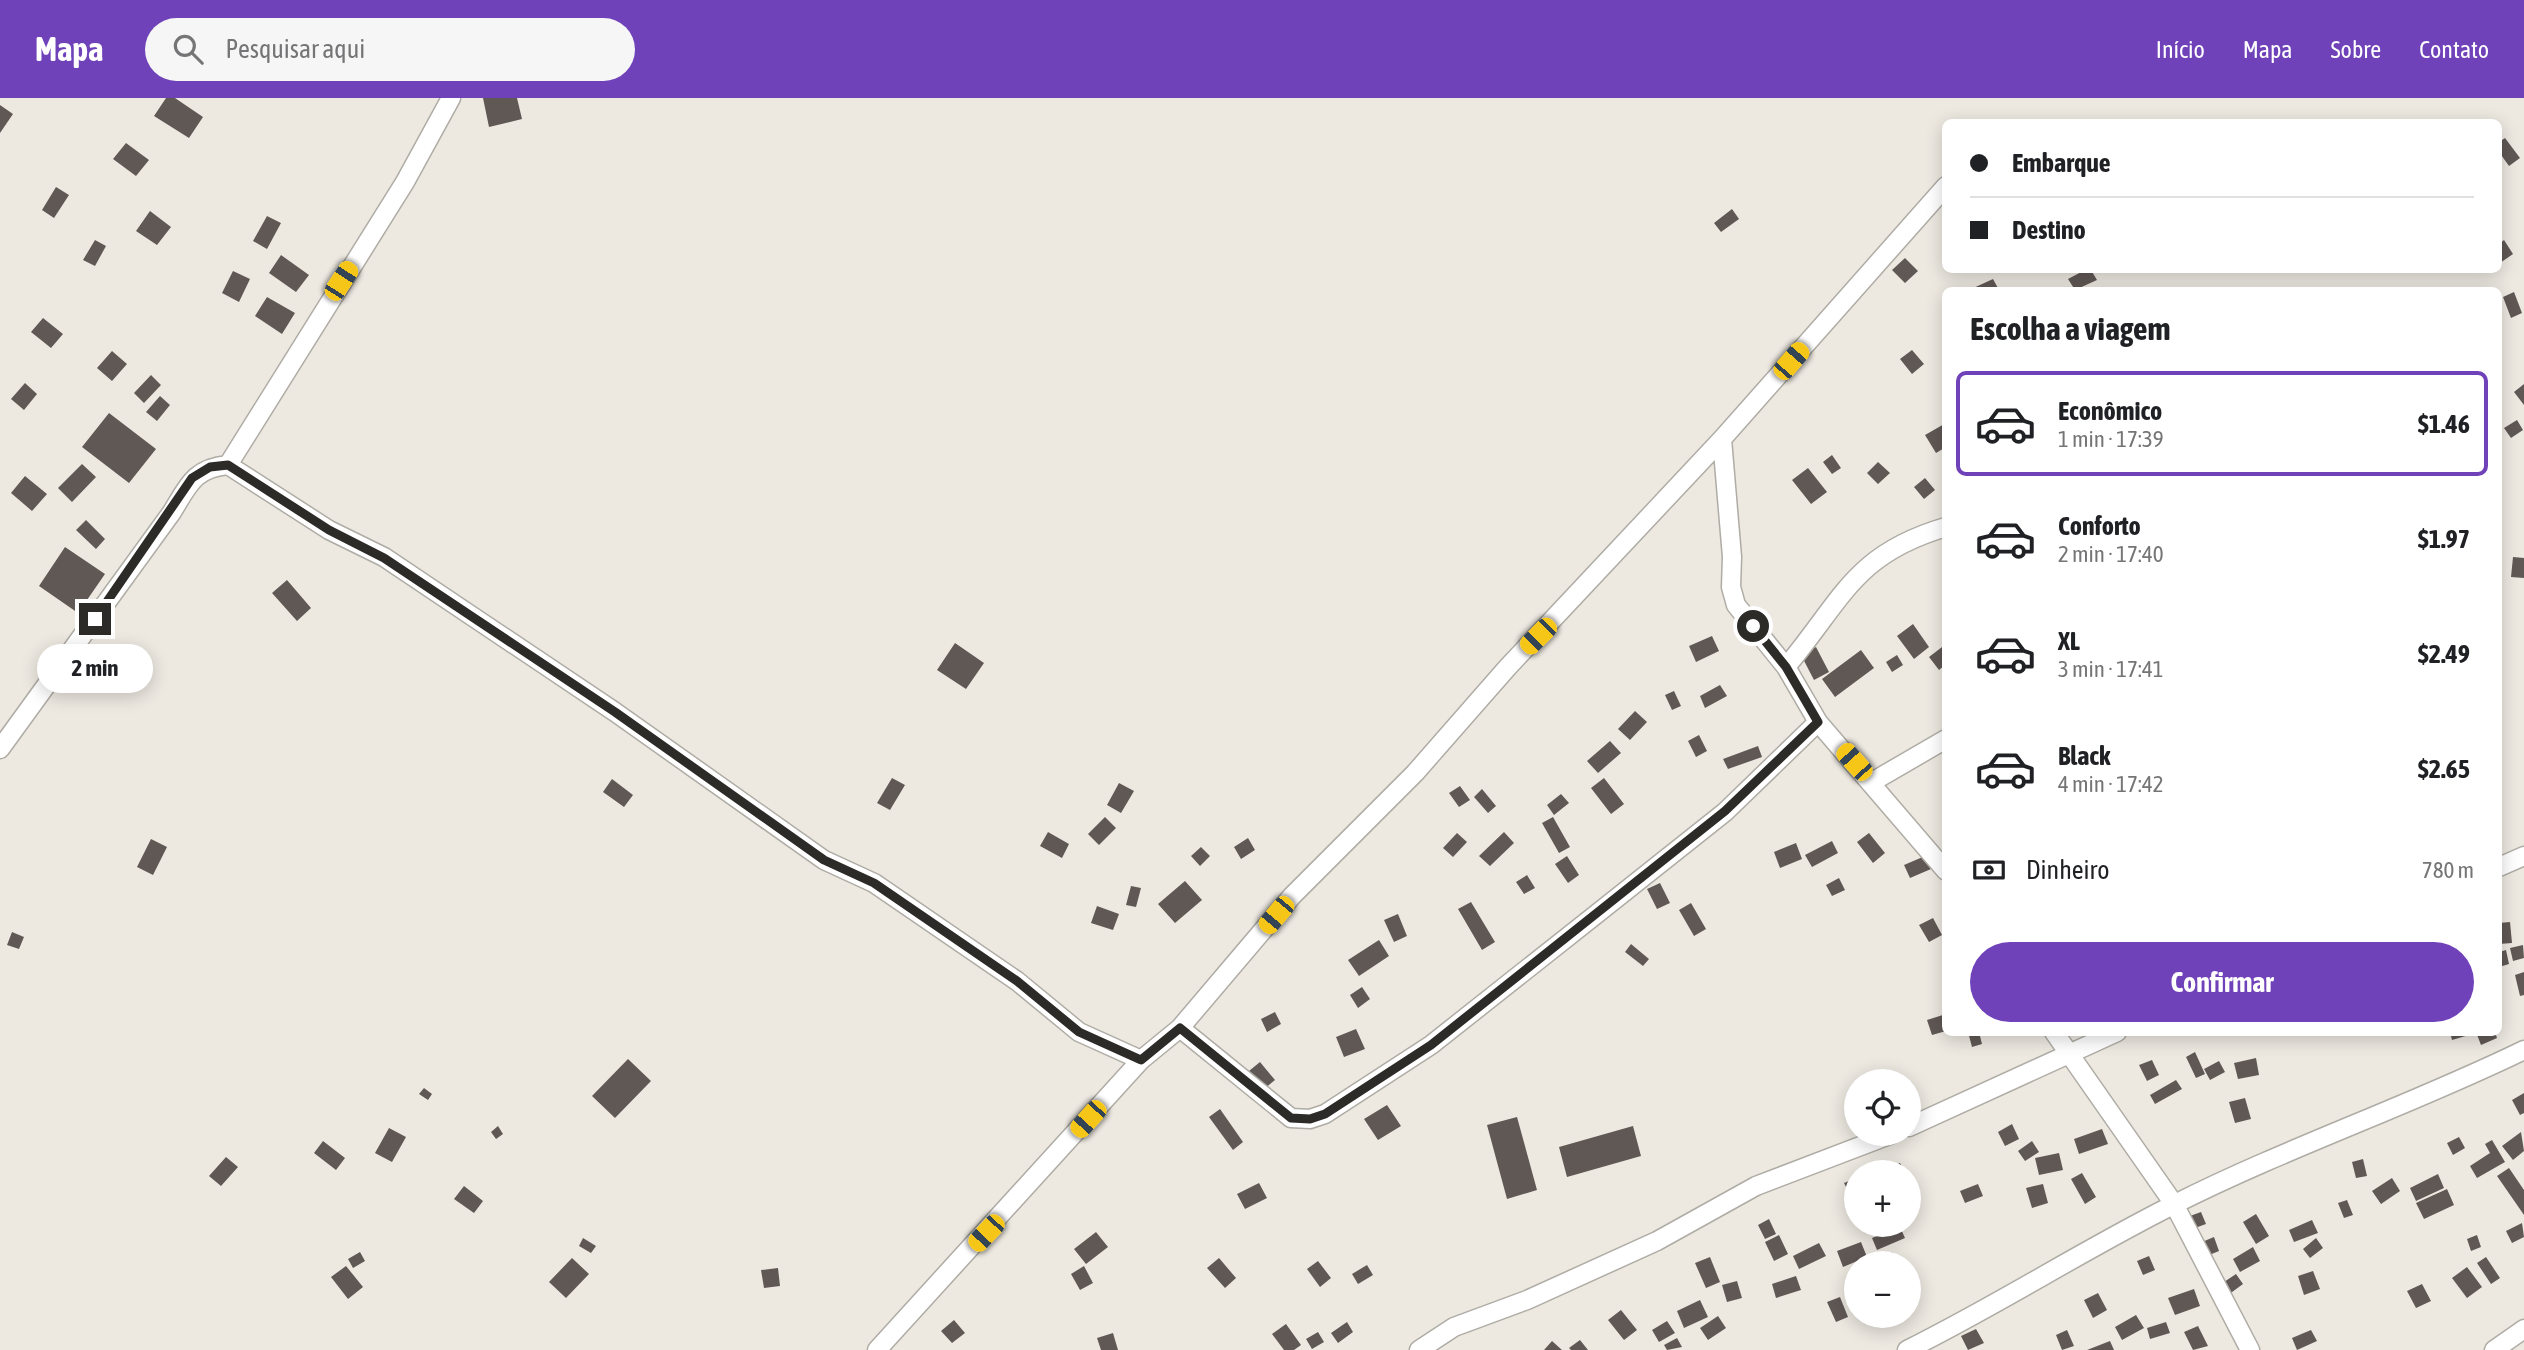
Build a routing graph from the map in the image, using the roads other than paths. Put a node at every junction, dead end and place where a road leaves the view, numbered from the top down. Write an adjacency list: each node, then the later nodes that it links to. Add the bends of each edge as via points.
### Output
1 (452, 98): 4 (street, via 405,182)
2 (1942, 191): 3 (street)
3 (1722, 439): 6 (street, via 1736,605); 14 (street, via 1415,773 1292,896)
4 (228, 465): 9 (street, via 210,467 192,478); 19 (street, via 329,530 384,558 615,712 824,860 874,883 1017,981 1079,1032)
5 (1942, 528): 6 (street, via 1911,537 1882,553 1846,586)
6 (1786, 667): 7 (street)
7 (1818, 722): 10 (street); 14 (street, via 1725,811 1589,920 1431,1045 1325,1114 1291,1118)
8 (1942, 741): 10 (street)
9 (0, 749)
10 (1872, 782): 12 (street)
11 (2524, 856): 13 (street)
12 (1942, 866)
13 (2502, 866)
14 (1180, 1028): 19 (street)
15 (2056, 1036): 18 (street)
16 (2106, 1036): 18 (street)
17 (2524, 1049): 22 (street, via 2444,1089 2356,1122)
18 (2066, 1053): 20 (street); 22 (street)
19 (1141, 1060): 24 (street)
20 (1921, 1121)
21 (1861, 1146): 25 (street, via 1756,1186 1657,1241 1527,1300 1454,1327)
22 (2174, 1204): 26 (street, via 1993,1307); 27 (street)
23 (2524, 1329): 28 (street)
24 (877, 1350)
25 (1419, 1350)
26 (1906, 1350)
27 (2250, 1350)
28 (2494, 1350)

